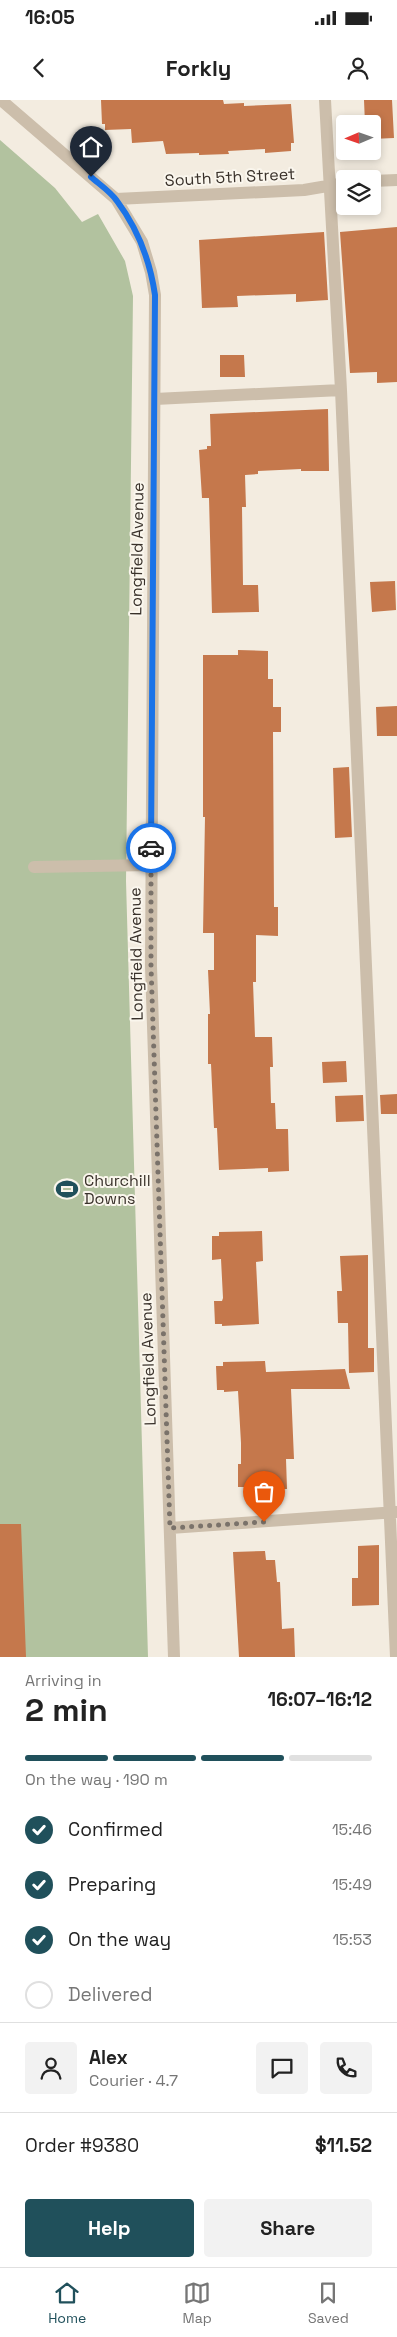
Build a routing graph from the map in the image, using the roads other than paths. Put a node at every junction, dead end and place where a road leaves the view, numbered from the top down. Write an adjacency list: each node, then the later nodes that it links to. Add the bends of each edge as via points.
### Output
1 (1, 100): 7 (street, Longfield Avenue)
2 (325, 100): 6 (street)
3 (397, 180): 4 (street)
4 (381, 181)
5 (336, 184): 6 (street, South 5th Street)
6 (330, 185): 7 (street, South 5th Street, via 304,190); 8 (street)
7 (116, 199): 9 (street, Longfield Avenue, via 142,242 151,272 156,312)
8 (341, 390): 9 (street); 12 (street)
9 (155, 399): 10 (street, Longfield Avenue)
10 (150, 865): 11 (street); 13 (street, Longfield Avenue)
11 (34, 867)
12 (394, 1512): 13 (street); 15 (street)
13 (170, 1528): 14 (street, Longfield Avenue)
14 (174, 1657)
15 (396, 1657)

